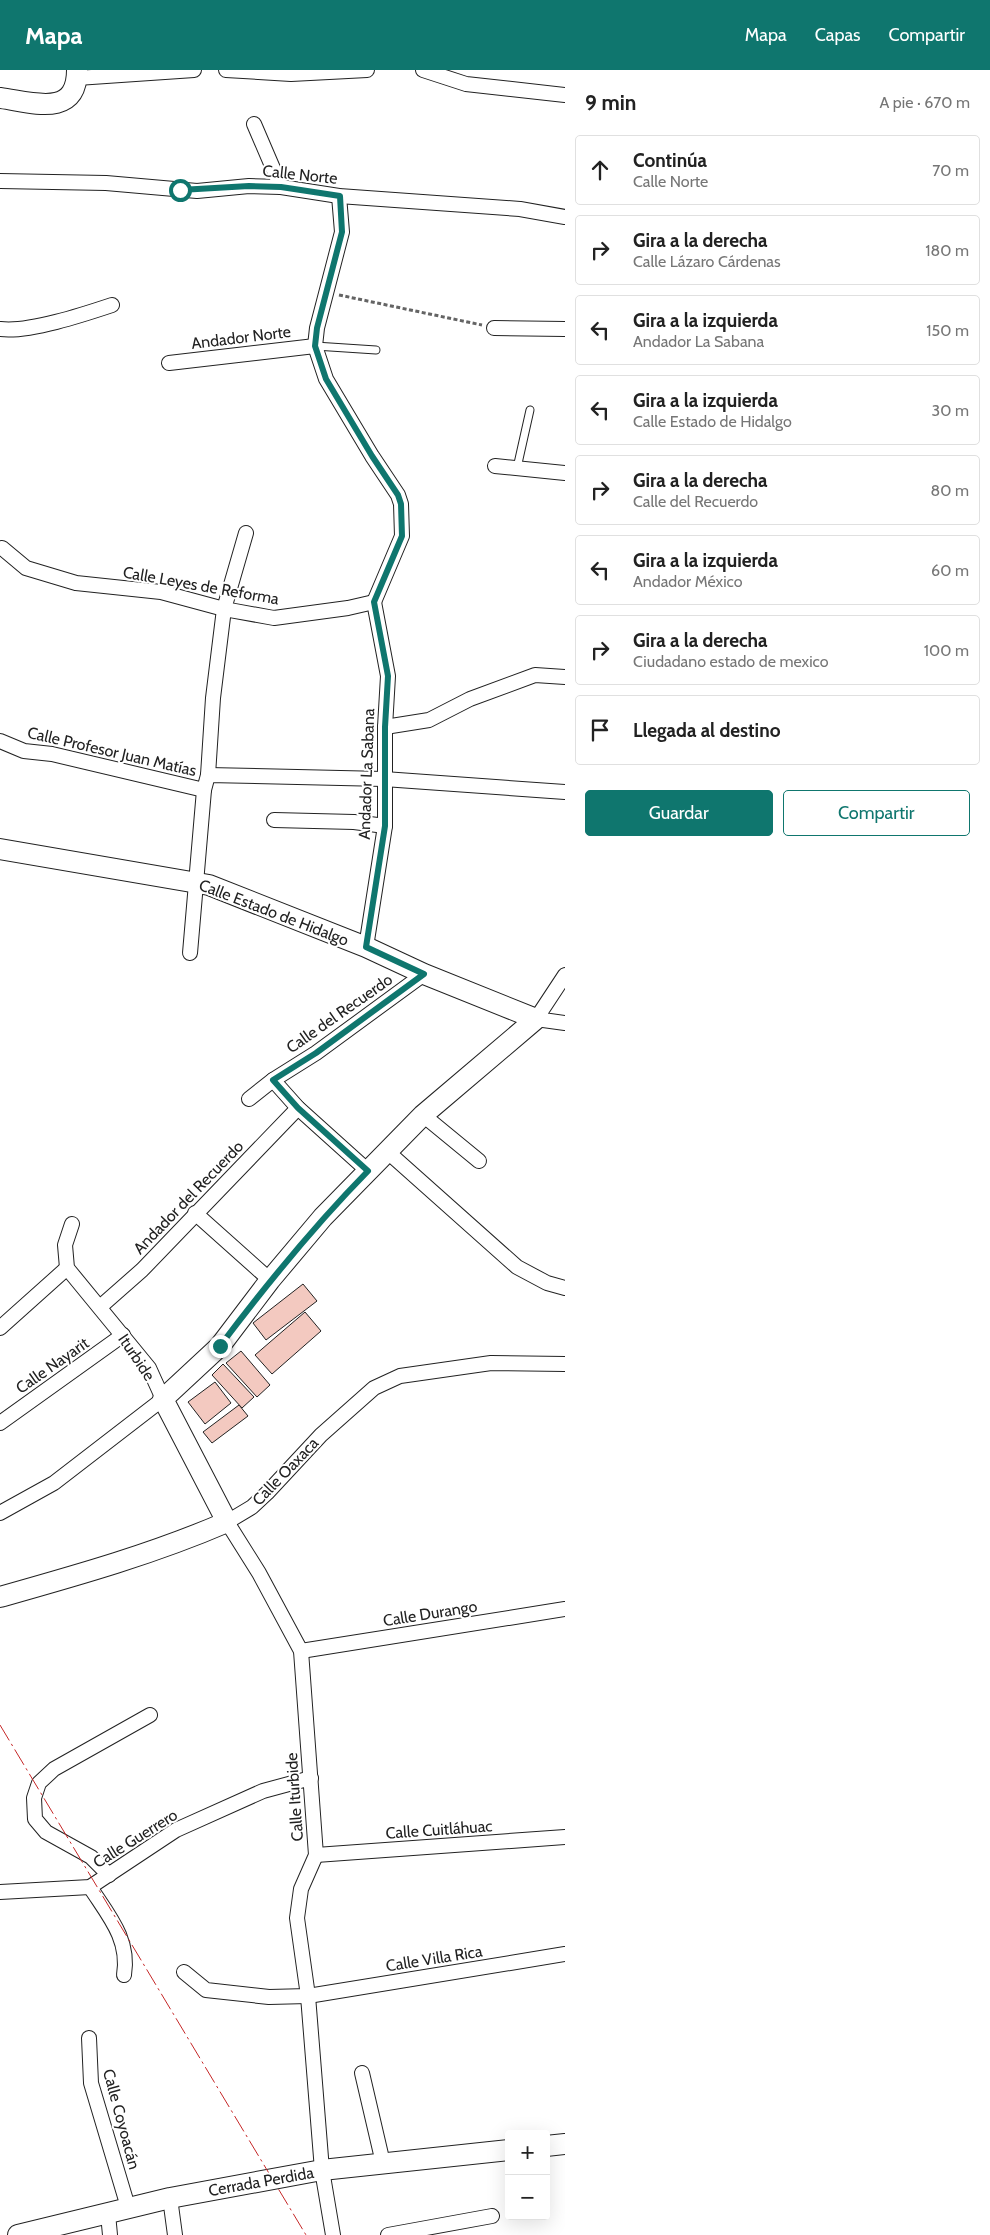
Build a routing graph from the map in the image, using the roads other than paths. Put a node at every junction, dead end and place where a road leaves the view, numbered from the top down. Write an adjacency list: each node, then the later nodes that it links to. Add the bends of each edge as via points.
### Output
1 (194, 70): 5 (street)
2 (226, 70): 3 (street, via 290,74)
3 (367, 70)
4 (424, 70): 6 (street, via 466,84)
5 (77, 74): 7 (street, via 68,98 52,106)
6 (565, 95)
7 (0, 98)
8 (254, 124): 10 (street)
9 (0, 182): 10 (street, Calle Norte, via 106,183 196,190)
10 (281, 187): 11 (street, Calle Norte)
11 (340, 196): 12 (street, Calle Norte, via 520,209); 17 (street, via 342,232)
12 (565, 217)
13 (112, 305): 16 (street, via 51,322 10,331)
14 (494, 328): 15 (street)
15 (565, 328)
16 (0, 330)
17 (315, 346): 18 (lane, Andador Norte); 19 (street, Andador Norte); 26 (street, via 326,379 401,504 402,536)
18 (376, 350)
19 (169, 363)
20 (530, 410): 22 (lane)
21 (495, 466): 22 (street)
22 (517, 468): 23 (street)
23 (565, 473)
24 (246, 533): 27 (street)
25 (2, 548): 27 (street, Calle Leyes de Reforma, via 26,568 76,584 162,592)
26 (374, 602): 27 (street, Calle Leyes de Reforma, via 274,618); 29 (street, Andador La Sabana, via 388,676)
27 (224, 609): 31 (street)
28 (565, 677): 29 (street, via 536,675 470,699 428,720)
29 (385, 727): 32 (street, Andador La Sabana)
30 (0, 741): 33 (street, Calle Profesor Juan Matías, via 24,750)
31 (208, 775): 32 (street, Calle Profesor Juan Matías); 33 (street, Calle Profesor Juan Matías)
32 (384, 779): 34 (street, Calle Profesor Juan Matías); 36 (street, Andador La Sabana)
33 (204, 790): 38 (street)
34 (565, 792)
35 (274, 820): 36 (street)
36 (385, 826): 39 (street, Andador La Sabana)
37 (0, 849): 38 (street, Calle Estado de Hidalgo)
38 (197, 882): 39 (street, Calle Estado de Hidalgo); 40 (street)
39 (366, 947): 41 (street, Calle Estado de Hidalgo)
40 (190, 953)
41 (424, 974): 43 (street, Calle Estado de Hidalgo); 45 (street, Calle del Recuerdo, via 316,1053)
42 (565, 975): 43 (street)
43 (536, 1019): 44 (street, Calle Estado de Hidalgo); 48 (street)
44 (565, 1023)
45 (273, 1080): 46 (street, Calle del Recuerdo); 47 (street)
46 (249, 1099)
47 (298, 1108): 51 (street); 52 (street, Andador del Recuerdo)
48 (423, 1115): 49 (street); 50 (street)
49 (389, 1153): 51 (street); 56 (street, via 517,1267 547,1283)
50 (479, 1161)
51 (368, 1171): 55 (street, via 323,1217)
52 (195, 1213): 55 (street); 57 (street, Andador del Recuerdo, via 142,1270)
53 (72, 1224): 54 (street, via 65,1245)
54 (68, 1268): 57 (street, Iturbide); 58 (street)
55 (270, 1280): 61 (street, via 220,1346)
56 (565, 1288)
57 (100, 1307): 59 (street, Iturbide)
58 (0, 1328)
59 (123, 1335): 61 (street, Iturbide, via 149,1368); 62 (street, Calle Nayarit)
60 (565, 1364): 64 (street, Calle Oaxaca, via 491,1363 400,1376 374,1388 320,1434 257,1502)
61 (163, 1398): 63 (street, via 54,1483); 64 (street, Iturbide)
62 (0, 1423)
63 (0, 1513)
64 (227, 1522): 65 (street, Calle Oaxaca, via 104,1568); 67 (street, Calle Iturbide)
65 (0, 1597)
66 (565, 1609): 67 (street, Calle Durango)
67 (301, 1651): 69 (street, Calle Iturbide)
68 (150, 1715): 72 (street, via 54,1769 39,1783 34,1798 35,1819 46,1832 91,1857)
69 (311, 1778): 71 (street, Calle Iturbide); 72 (street, Calle Guerrero, via 263,1791 176,1830)
70 (565, 1837): 71 (street, Calle Cuitláhuac)
71 (316, 1855): 78 (street, Calle Iturbide, via 301,1889 296,1918)
72 (109, 1874): 73 (street, Calle Guerrero)
73 (90, 1886): 74 (street, Calle Guerrero); 77 (street, via 122,1940 126,1960)
74 (0, 1892)
75 (565, 1954): 78 (street, Calle Villa Rica)
76 (184, 1972): 78 (street, Calle Villa Rica, via 206,1990 269,1998)
77 (124, 1974)
78 (308, 1996): 85 (street, Calle Iturbide)
79 (90, 2038): 87 (street, Calle Coyoacán, via 91,2083)
80 (362, 2073): 84 (street)
81 (565, 2144): 82 (street)
82 (550, 2146)
83 (505, 2150): 84 (street, Cerrada Perdida)
84 (383, 2163): 85 (street, Cerrada Perdida)
85 (322, 2170): 86 (street, Cerrada Perdida); 93 (street, Calle Iturbide)
86 (170, 2198): 87 (street, Cerrada Perdida); 92 (street)
87 (128, 2208): 88 (street, Cerrada Perdida)
88 (108, 2214): 90 (street, Cerrada Perdida); 91 (street)
89 (492, 2216): 94 (street)
90 (18, 2235)
91 (110, 2235)
92 (175, 2235)
93 (333, 2235)
94 (388, 2235)

